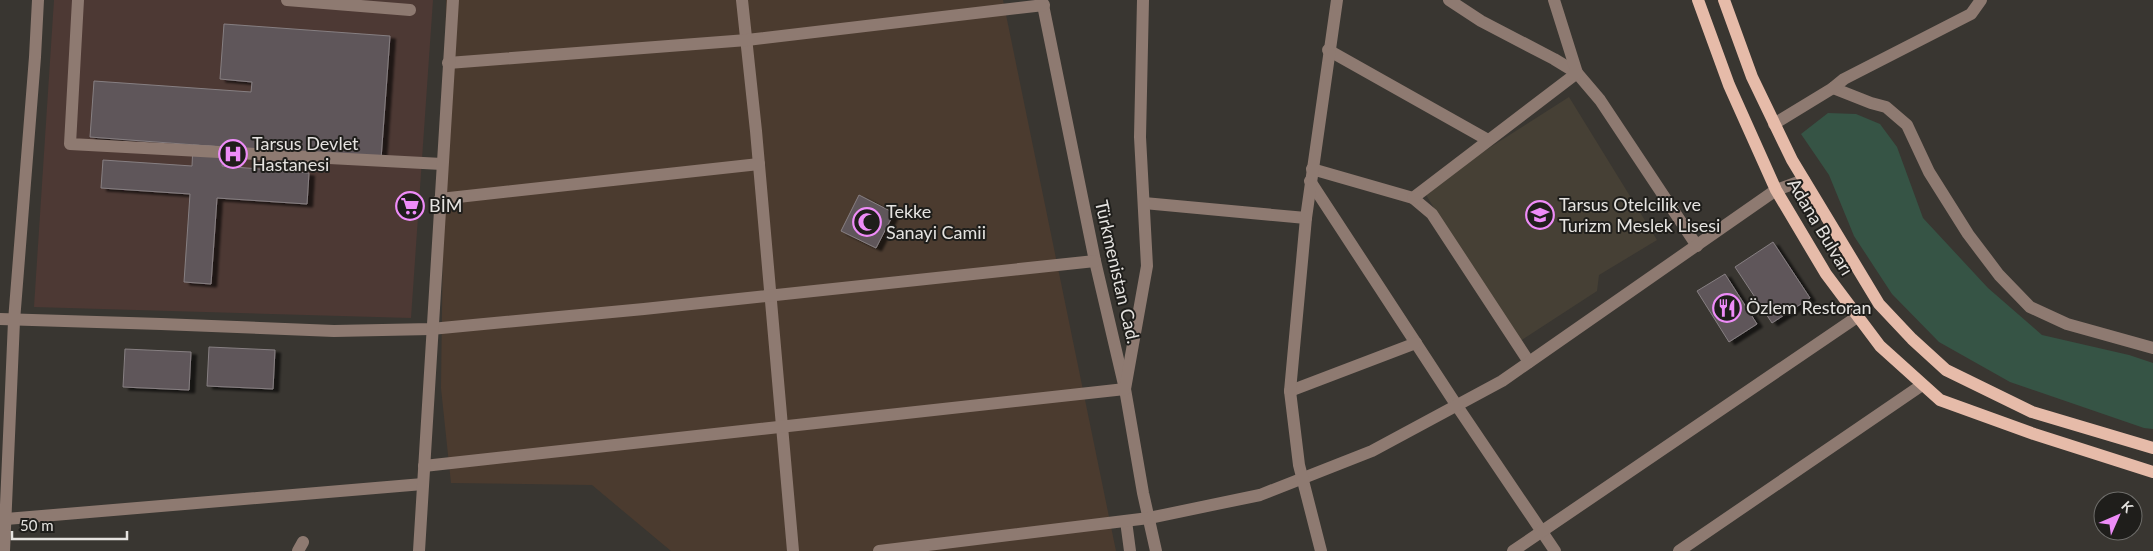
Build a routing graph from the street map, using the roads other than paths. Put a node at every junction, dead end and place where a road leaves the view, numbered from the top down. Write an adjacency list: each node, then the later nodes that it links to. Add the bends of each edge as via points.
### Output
1 (38, 0): 36 (street)
2 (78, 0): 22 (street, via 70,144)
3 (287, 0): 14 (street)
4 (452, 0): 17 (street)
5 (742, 0): 15 (street)
6 (1143, 0): 29 (street, via 1140,136)
7 (1336, 0): 16 (street)
8 (1448, 0): 18 (street)
9 (1554, 0): 18 (street)
10 (1698, 0): 26 (main road, Adana Bulvarı, via 1729,84)
11 (1724, 0): 20 (main road, Adana Bulvarı, via 1752,77)
12 (1981, 0): 19 (street, via 1971,14 1844,79)
13 (1043, 3): 15 (street); 32 (street, Türkmenistan Cad.)
14 (410, 10)
15 (746, 40): 17 (street); 23 (street)
16 (1328, 50): 21 (street); 24 (street)
17 (448, 63): 22 (street)
18 (1577, 73): 21 (street); 31 (street, via 1600,100)
19 (1833, 88): 20 (street); 39 (street, via 1886,106 1907,125 1929,172 1968,234 1999,275 2030,307 2067,324)
20 (1774, 124): 25 (main road, Adana Bulvarı)
21 (1488, 140): 27 (street)
22 (442, 164): 28 (street)
23 (759, 164): 28 (street); 33 (street)
24 (1311, 175): 27 (street); 30 (street); 38 (street)
25 (1804, 180): 26 (street); 46 (main road, Adana Bulvarı, via 1880,304 1946,370 2032,412)
26 (1776, 190): 31 (street); 34 (main road, Adana Bulvarı, via 1826,274)
27 (1413, 198): 40 (street, via 1432,214)
28 (440, 199): 37 (street)
29 (1144, 203): 30 (street); 42 (street, via 1147,266)
30 (1306, 218): 43 (street)
31 (1697, 246): 40 (street)
32 (1095, 261): 33 (street); 42 (street, Türkmenistan Cad.)
33 (770, 296): 37 (street); 45 (street)
34 (1857, 317): 41 (main road, Adana Bulvarı, via 1880,346); 54 (street)
35 (0, 319): 36 (street)
36 (14, 321): 37 (street, via 334,331); 52 (street)
37 (431, 329): 47 (street)
38 (1416, 342): 43 (street); 44 (street)
39 (2153, 348)
40 (1529, 362): 44 (street)
41 (1922, 385): 48 (main road, Adana Bulvarı, via 1940,400 1973,413); 64 (street)
42 (1126, 389): 45 (street); 51 (street, Türkmenistan Cad.)
43 (1290, 390): 49 (street)
44 (1457, 406): 49 (street, via 1372,451); 54 (street)
45 (782, 428): 47 (street); 57 (street)
46 (2153, 448)
47 (424, 466): 50 (street)
48 (2153, 472)
49 (1302, 478): 51 (street, via 1260,495); 61 (street)
50 (423, 484): 52 (street); 56 (street)
51 (1149, 518): 53 (street); 60 (street, Türkmenistan Cad.)
52 (6, 519): 55 (street)
53 (1126, 521): 58 (street); 59 (street)
54 (1542, 532): 62 (street); 63 (street)
55 (4, 551)
56 (419, 551)
57 (793, 551)
58 (879, 551)
59 (1130, 551)
60 (1156, 551)
61 (1321, 551)
62 (1514, 551)
63 (1555, 551)
64 (1679, 551)

